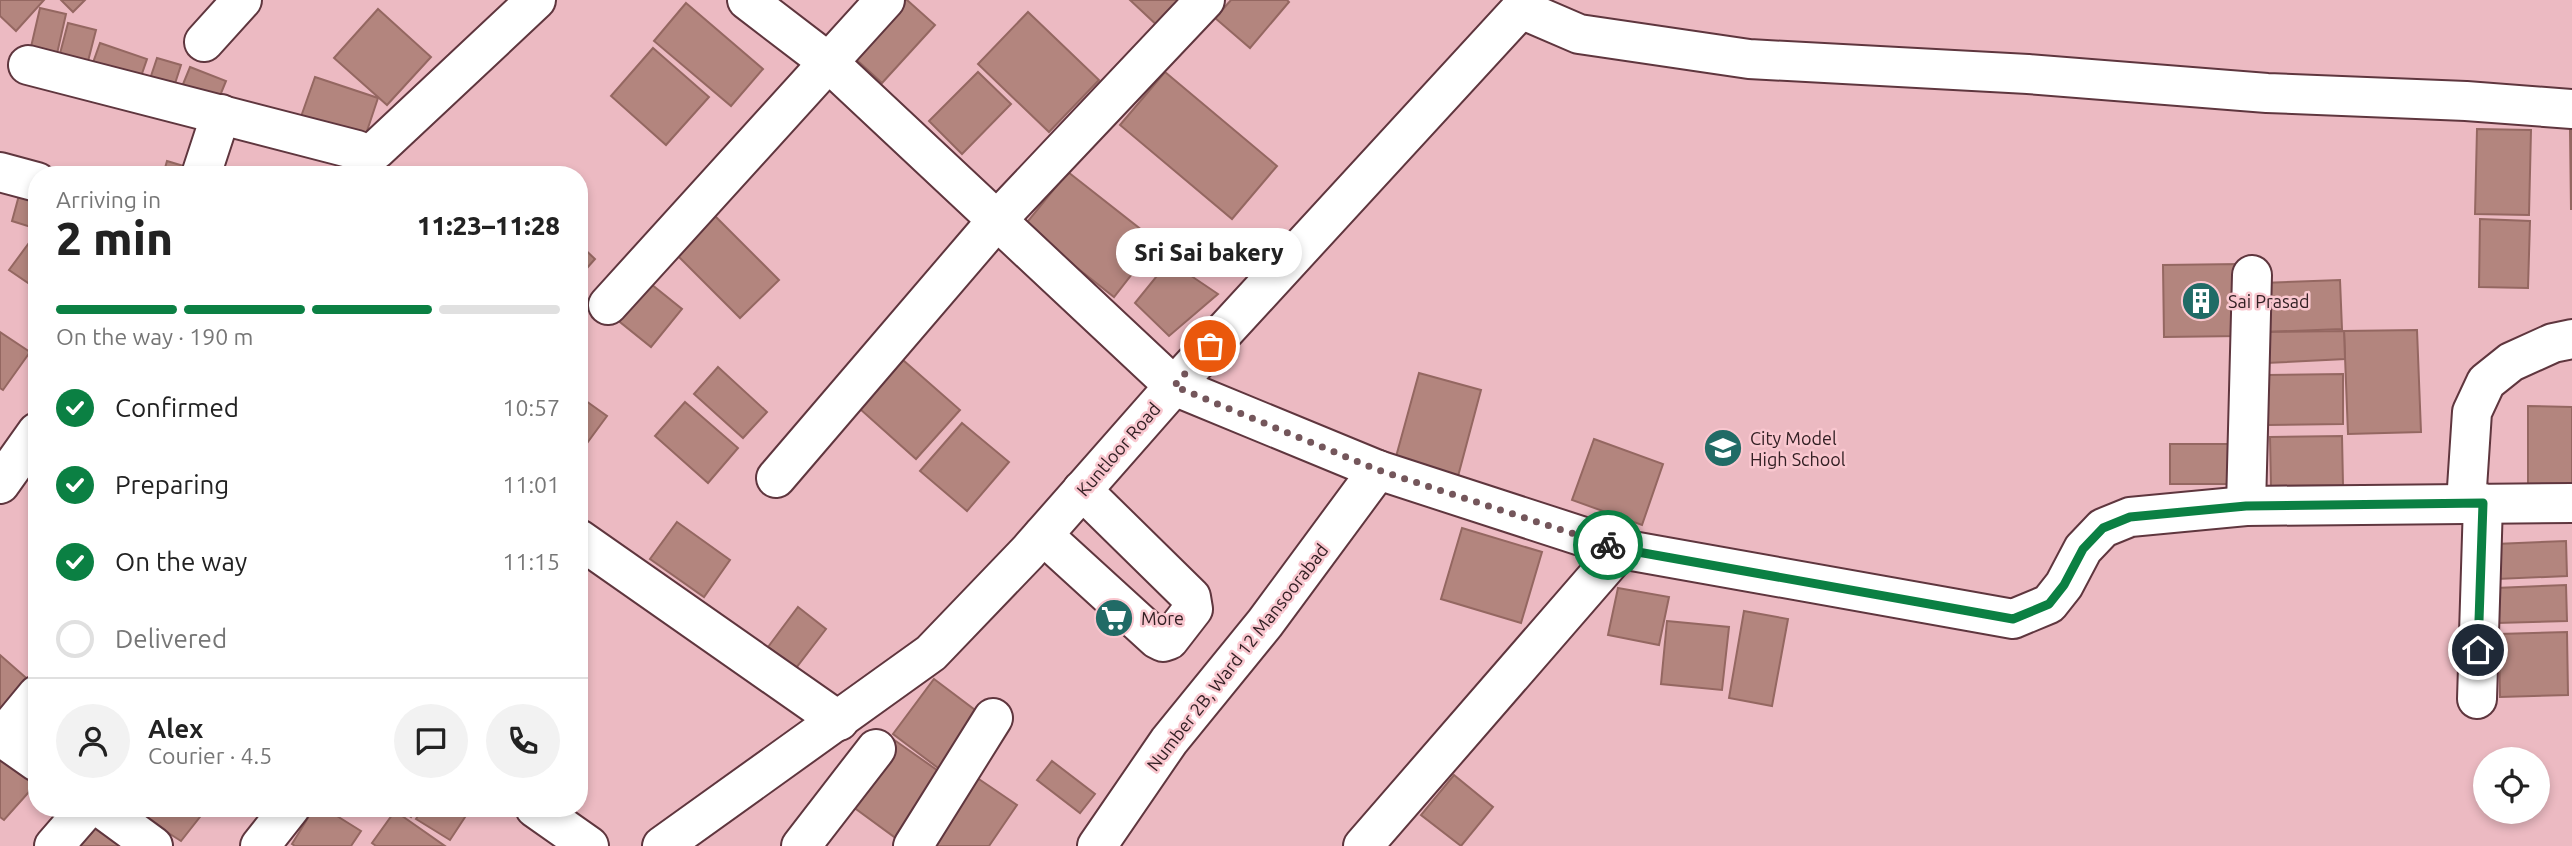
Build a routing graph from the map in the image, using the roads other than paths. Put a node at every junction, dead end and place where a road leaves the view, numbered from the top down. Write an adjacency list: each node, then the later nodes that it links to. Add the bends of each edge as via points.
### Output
1 (242, 0): 7 (street)
2 (536, 0): 11 (street, via 367,150)
3 (747, 0): 8 (street)
4 (885, 0): 8 (street)
5 (1205, 0): 15 (street)
6 (1525, 4): 10 (street, via 1579,34 1749,59); 19 (street, Kuntloor Road)
7 (204, 42)
8 (828, 62): 15 (street); 17 (street)
9 (27, 65): 11 (street)
10 (2572, 110)
11 (221, 114): 12 (street)
12 (204, 166)
13 (0, 172): 14 (street)
14 (28, 180)
15 (998, 219): 19 (street); 22 (street)
16 (2252, 275): 27 (street)
17 (608, 305)
18 (2572, 339): 25 (street, via 2511,362 2486,382 2472,412)
19 (1174, 386): 21 (street); 24 (street, Kuntloor Road)
20 (24, 443): 23 (street)
21 (1378, 470): 31 (street); 51 (street, Number 2B, Ward 12 Mansoorabad, via 1265,623 1169,741)
22 (776, 478)
23 (0, 484)
24 (1082, 491): 28 (street); 29 (street, Kuntloor Road)
25 (2474, 503): 26 (street); 27 (street); 33 (street)
26 (2572, 503)
27 (2246, 506): 31 (street, via 2130,517 2103,528 2083,549 2049,604 2013,619)
28 (1121, 529): 32 (street); 32 (street, via 1194,602 1169,640 1157,639)
29 (1043, 534): 32 (street); 36 (street, Kuntloor Road, via 932,653)
30 (588, 545): 36 (street)
31 (1621, 549): 52 (street)
32 (1084, 572)
33 (2477, 699)
34 (28, 706): 37 (street)
35 (993, 718): 50 (street)
36 (839, 721): 48 (street, Kuntloor Road)
37 (1, 738): 39 (street)
38 (876, 749): 49 (street)
39 (28, 756)
40 (98, 817): 44 (street)
41 (115, 817): 45 (street)
42 (283, 817): 46 (street)
43 (548, 817): 47 (street)
44 (54, 846)
45 (153, 846)
46 (260, 846)
47 (589, 846)
48 (662, 846)
49 (802, 846)
50 (913, 846)
51 (1097, 846)
52 (1363, 846)

